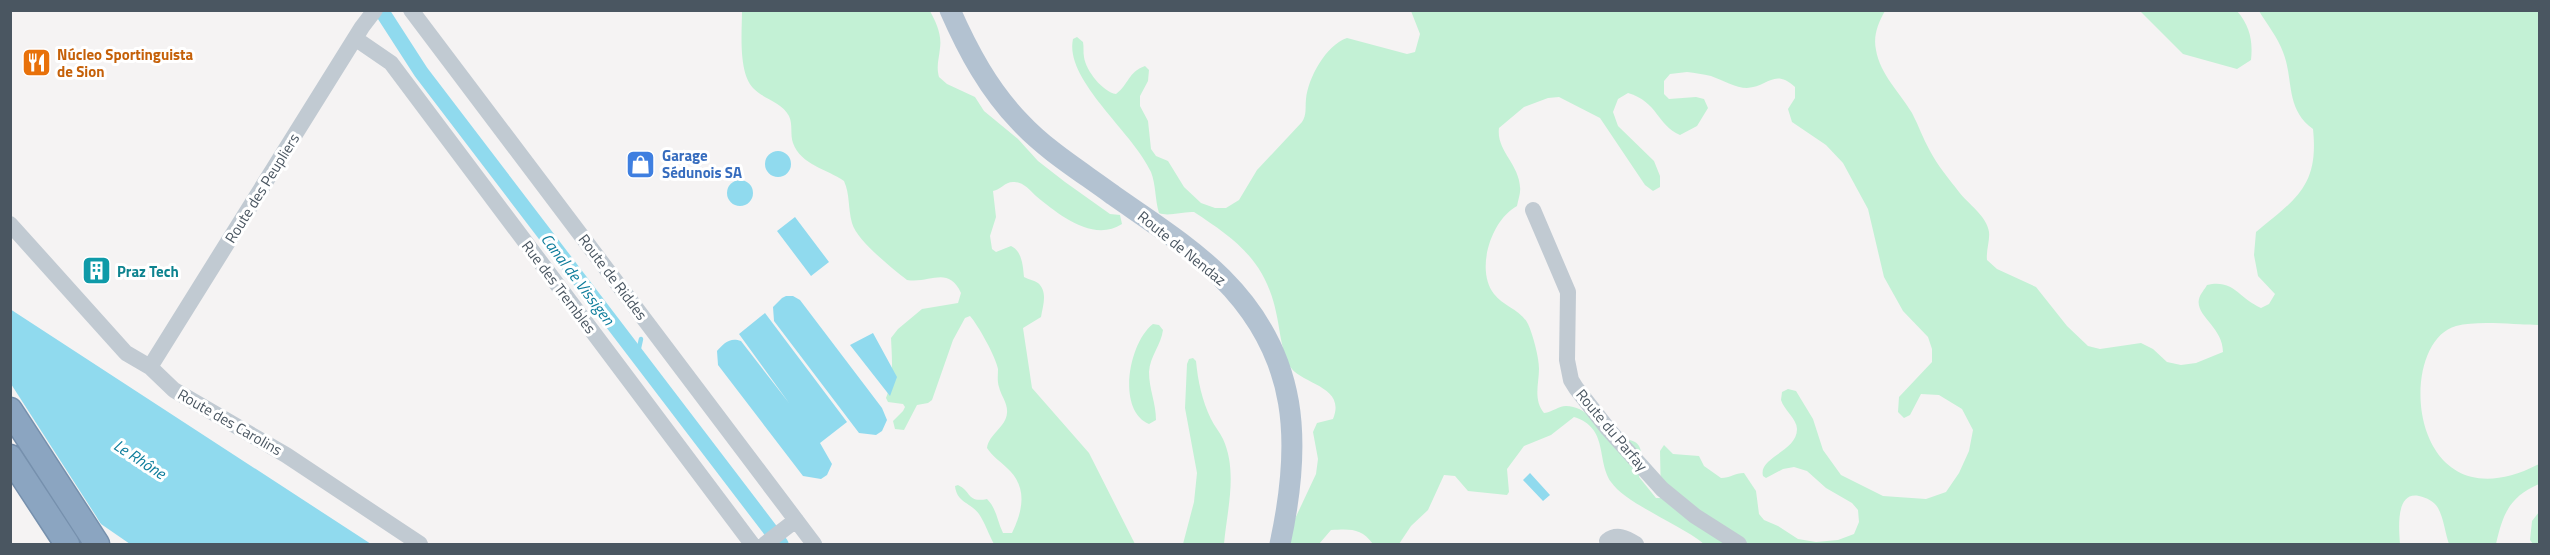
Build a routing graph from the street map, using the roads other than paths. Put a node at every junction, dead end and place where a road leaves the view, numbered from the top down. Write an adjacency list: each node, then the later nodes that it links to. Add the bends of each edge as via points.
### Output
1 (411, 10): 10 (street, Route de Riddes)
2 (950, 10): 18 (main road, Route de Nendaz, via 984,76 1020,123 1064,160 1208,265 1257,321 1278,364 1292,420 1290,498)
3 (371, 14): 4 (street, Route des Peupliers)
4 (356, 39): 7 (street, Route des Peupliers); 15 (street, Rue des Trembles, via 391,63)
5 (1533, 210): 20 (street, Route du Parfay, via 1568,292 1567,360 1576,388 1662,489)
6 (10, 224): 7 (street, Route des Carolins, via 126,353)
7 (150, 368): 14 (street, Route des Carolins, via 174,390 286,455)
8 (10, 410): 13 (highway)
9 (10, 457): 12 (highway)
10 (796, 520): 16 (street); 17 (street, Route de Riddes)
11 (1607, 541): 19 (street, via 1620,537)
12 (67, 544)
13 (97, 544)
14 (420, 544)
15 (752, 544)
16 (765, 544)
17 (814, 544)
18 (1280, 544)
19 (1636, 544)
20 (1738, 544)

